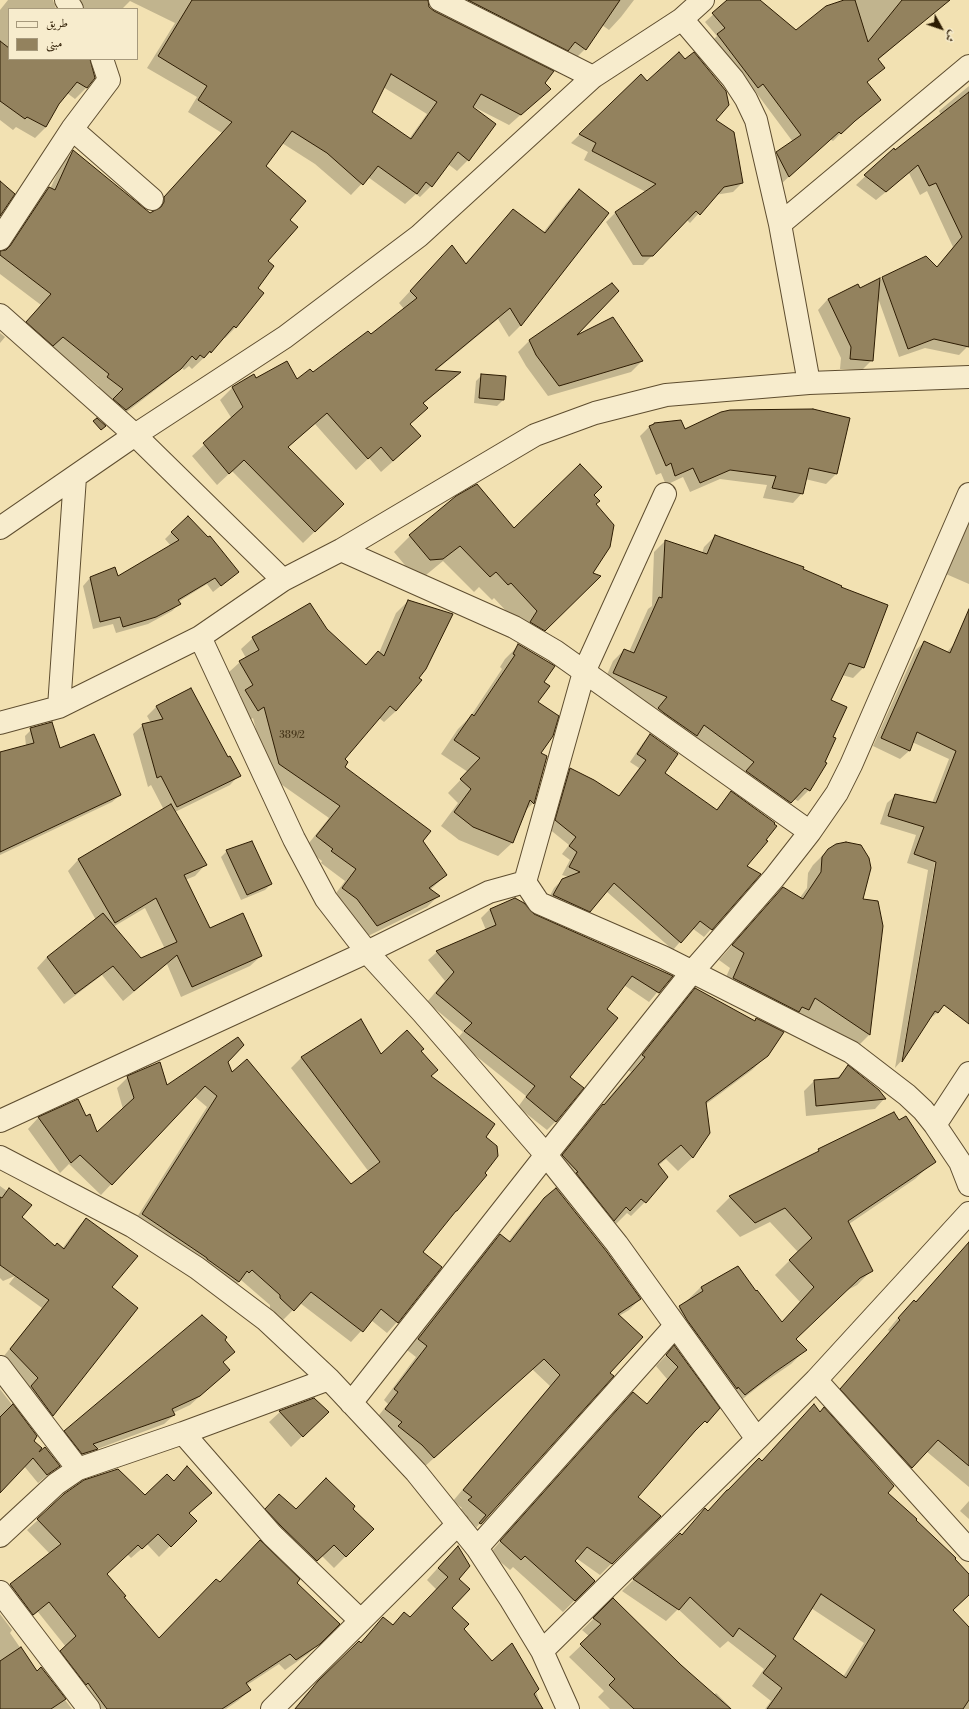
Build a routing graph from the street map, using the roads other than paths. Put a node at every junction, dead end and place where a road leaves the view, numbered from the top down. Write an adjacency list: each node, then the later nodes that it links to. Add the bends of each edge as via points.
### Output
1 (440, 0): 6 (street)
2 (703, 0): 3 (street)
3 (682, 19): 6 (street); 9 (street, via 746,99 756,120)
4 (102, 60): 7 (street, via 109,80)
5 (969, 66): 9 (street)
6 (593, 77): 14 (street, via 419,236 285,336)
7 (72, 130): 8 (street); 10 (street)
8 (152, 199)
9 (780, 224): 13 (street)
10 (0, 239)
11 (0, 315): 14 (street)
12 (969, 377): 13 (street)
13 (809, 383): 19 (street, via 666,395 595,413 535,435)
14 (135, 435): 15 (street); 20 (street)
15 (74, 477): 18 (street); 23 (street)
16 (665, 494): 22 (street)
17 (969, 494): 25 (street, via 851,765 837,793)
18 (0, 528)
19 (341, 550): 20 (street); 22 (street, via 514,627)
20 (283, 580): 21 (street)
21 (200, 637): 23 (street); 27 (street, via 309,868 326,899)
22 (584, 672): 25 (street); 26 (street)
23 (60, 707): 24 (street)
24 (0, 723)
25 (810, 832): 28 (street, via 774,878)
26 (525, 882): 27 (street, via 489,892); 28 (street, via 539,903)
27 (367, 952): 30 (street); 32 (street)
28 (692, 972): 31 (street, via 851,1052 907,1095); 32 (street)
29 (969, 1073): 31 (street)
30 (0, 1121)
31 (935, 1125): 34 (street, via 960,1162)
32 (546, 1155): 36 (street, via 618,1244); 40 (street)
33 (0, 1157): 38 (street, via 132,1226 197,1268 266,1320)
34 (969, 1186)
35 (969, 1213): 39 (street)
36 (675, 1326): 42 (street); 46 (street)
37 (0, 1367): 43 (street)
38 (329, 1379): 40 (street); 41 (street)
39 (816, 1380): 42 (street); 47 (street)
40 (351, 1403): 44 (street, via 416,1472)
41 (183, 1433): 43 (street); 49 (street, via 272,1534)
42 (757, 1439): 50 (street)
43 (78, 1469): 45 (street, via 56,1484)
44 (458, 1524): 46 (street); 49 (street)
45 (0, 1536)
46 (477, 1548): 50 (street)
47 (969, 1550)
48 (0, 1592): 51 (street)
49 (360, 1620): 52 (street)
50 (542, 1651): 53 (street)
51 (88, 1709)
52 (272, 1709)
53 (568, 1709)

